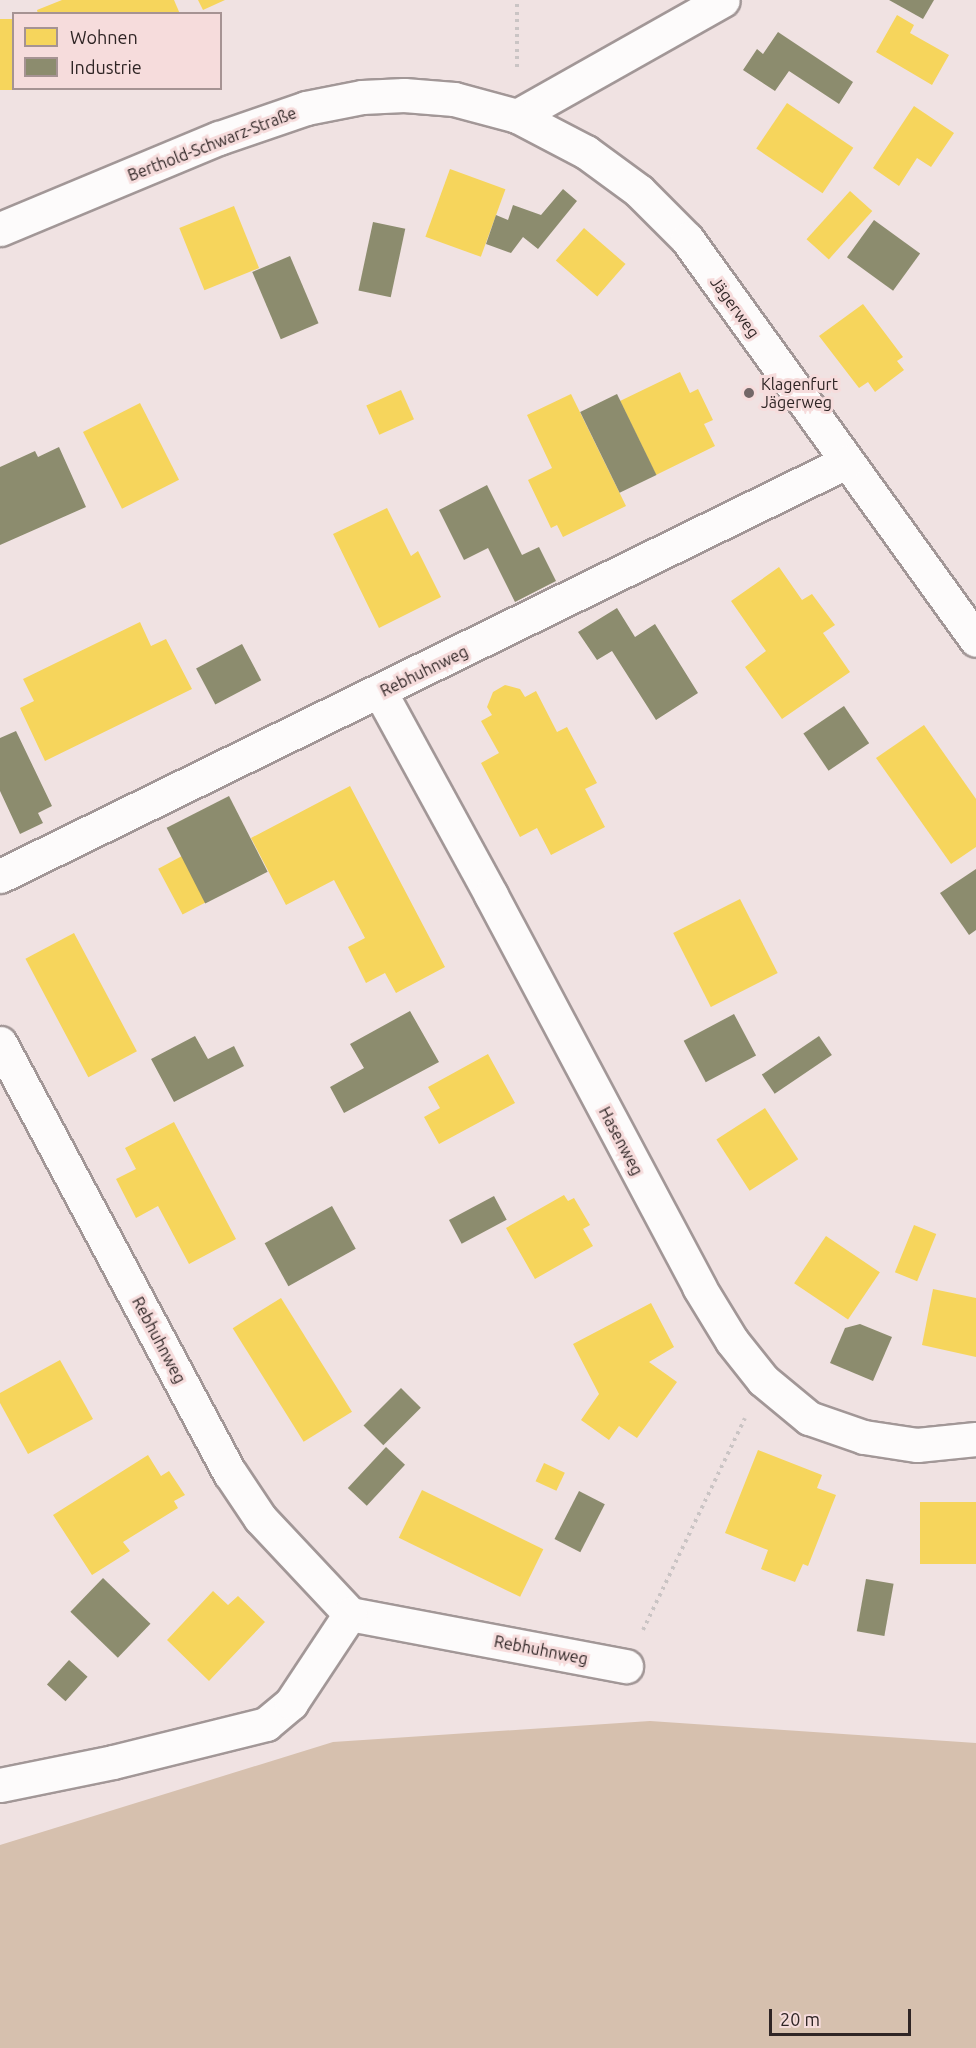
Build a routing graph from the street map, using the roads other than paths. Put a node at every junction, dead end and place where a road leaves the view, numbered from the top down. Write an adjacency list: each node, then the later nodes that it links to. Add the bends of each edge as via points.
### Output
1 (723, 0): 2 (street)
2 (517, 116): 3 (street, Berthold-Schwarz-Straße, via 454,99 404,95 362,97 306,108 219,138); 4 (street, Jägerweg, via 586,152 639,191 687,239)
3 (0, 229)
4 (846, 462): 5 (street, Jägerweg); 6 (street, Rebhuhnweg)
5 (976, 640)
6 (380, 692): 7 (street, Rebhuhnweg); 9 (street, Hasenweg, via 699,1287 732,1341 763,1380 809,1418 864,1437 917,1445)
7 (0, 876)
8 (0, 1043): 10 (street, Rebhuhnweg, via 230,1473 260,1518)
9 (976, 1439)
10 (350, 1614): 11 (street, Rebhuhnweg); 12 (street, via 291,1703 266,1724)
11 (626, 1666)
12 (0, 1785)

